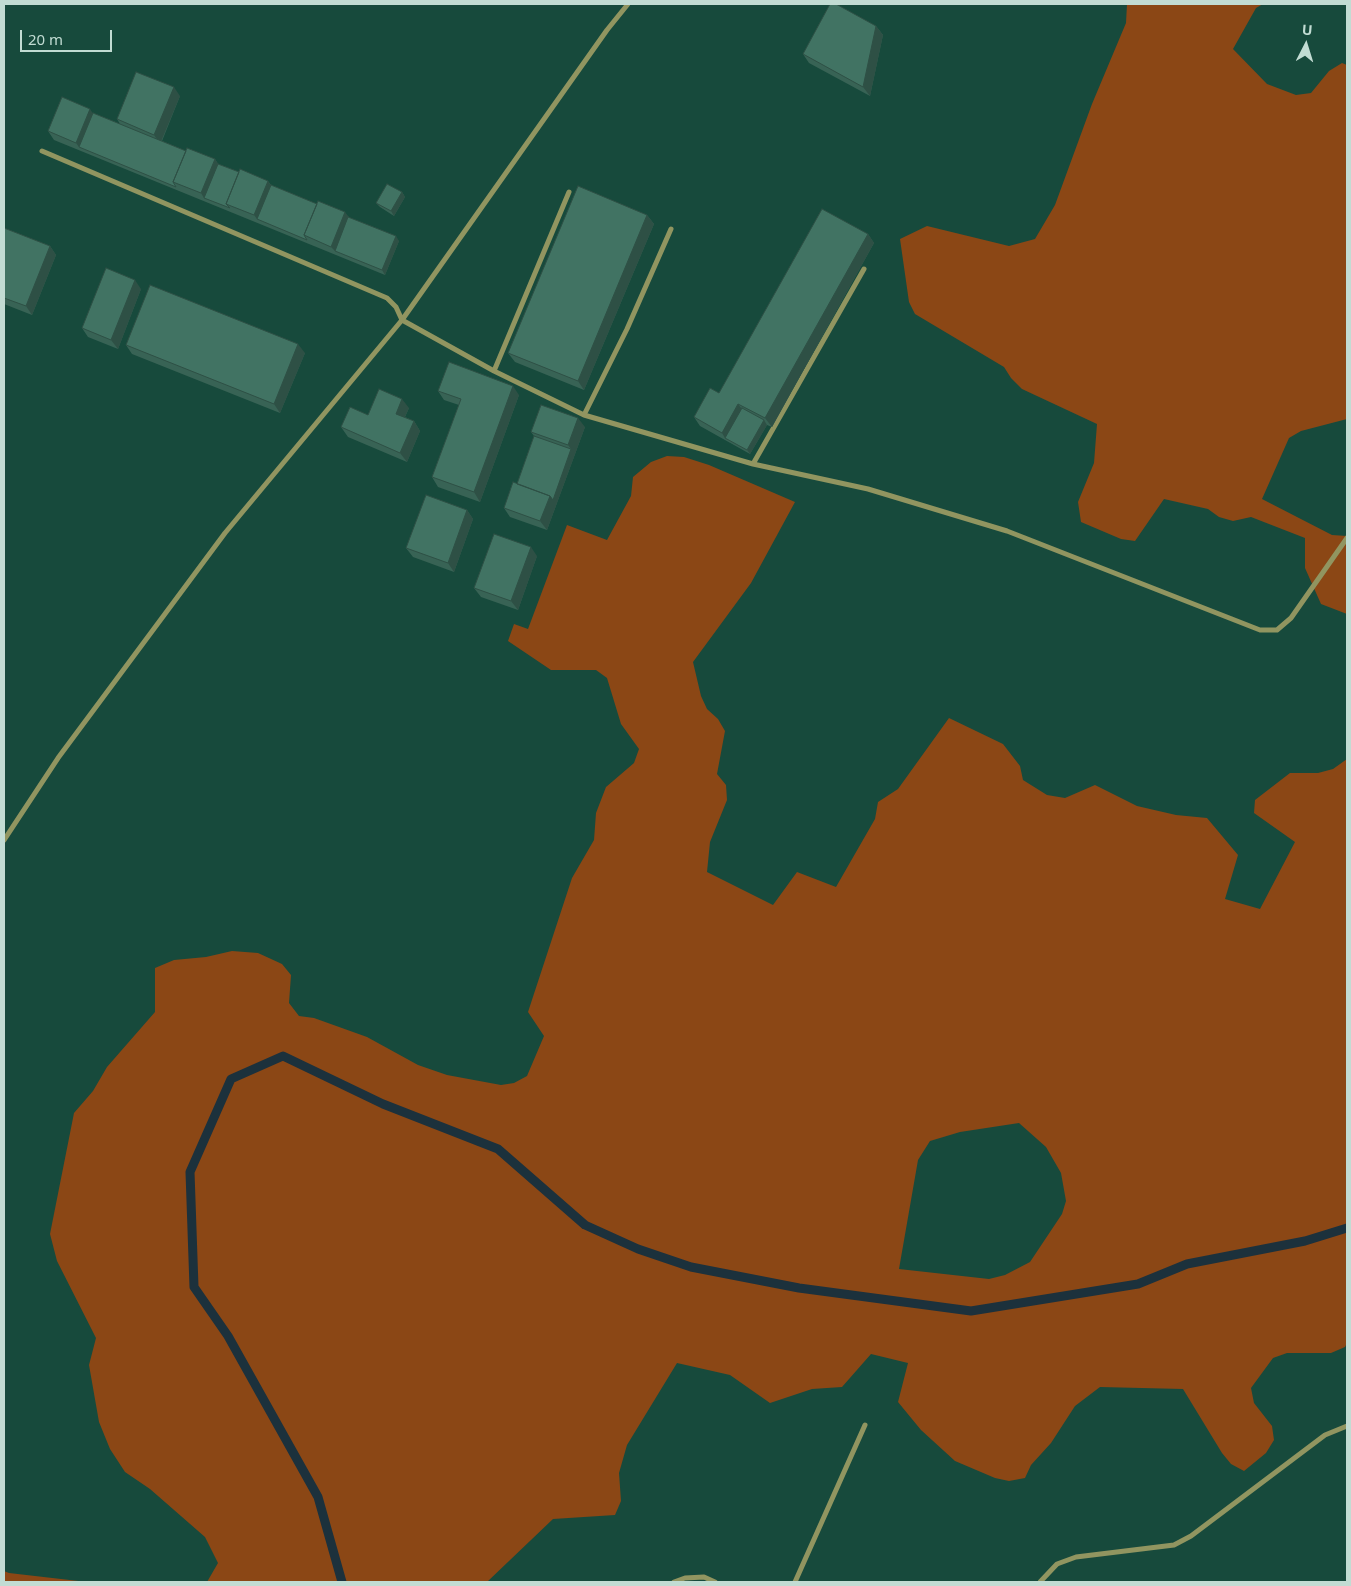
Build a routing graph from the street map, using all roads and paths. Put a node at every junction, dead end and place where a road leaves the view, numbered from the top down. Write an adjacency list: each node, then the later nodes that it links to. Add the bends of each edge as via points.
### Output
1 (628, 4): 6 (street)
2 (42, 152): 6 (street, via 388,298)
3 (569, 192): 7 (street)
4 (671, 229): 8 (street, via 628,329)
5 (864, 269): 9 (street)
6 (402, 320): 7 (street); 11 (street, via 225,533 58,758)
7 (494, 371): 8 (street)
8 (584, 415): 9 (street)
9 (753, 464): 10 (street, via 868,489 1007,531 1260,630 1277,630 1291,618)
10 (1347, 538)
11 (4, 840)
12 (865, 1425): 16 (street)
13 (1347, 1426): 17 (street, via 1325,1435 1191,1536 1174,1545 1076,1557 1057,1564)
14 (674, 1582): 15 (street, via 704,1577)
15 (715, 1582)
16 (795, 1582)
17 (1040, 1582)

